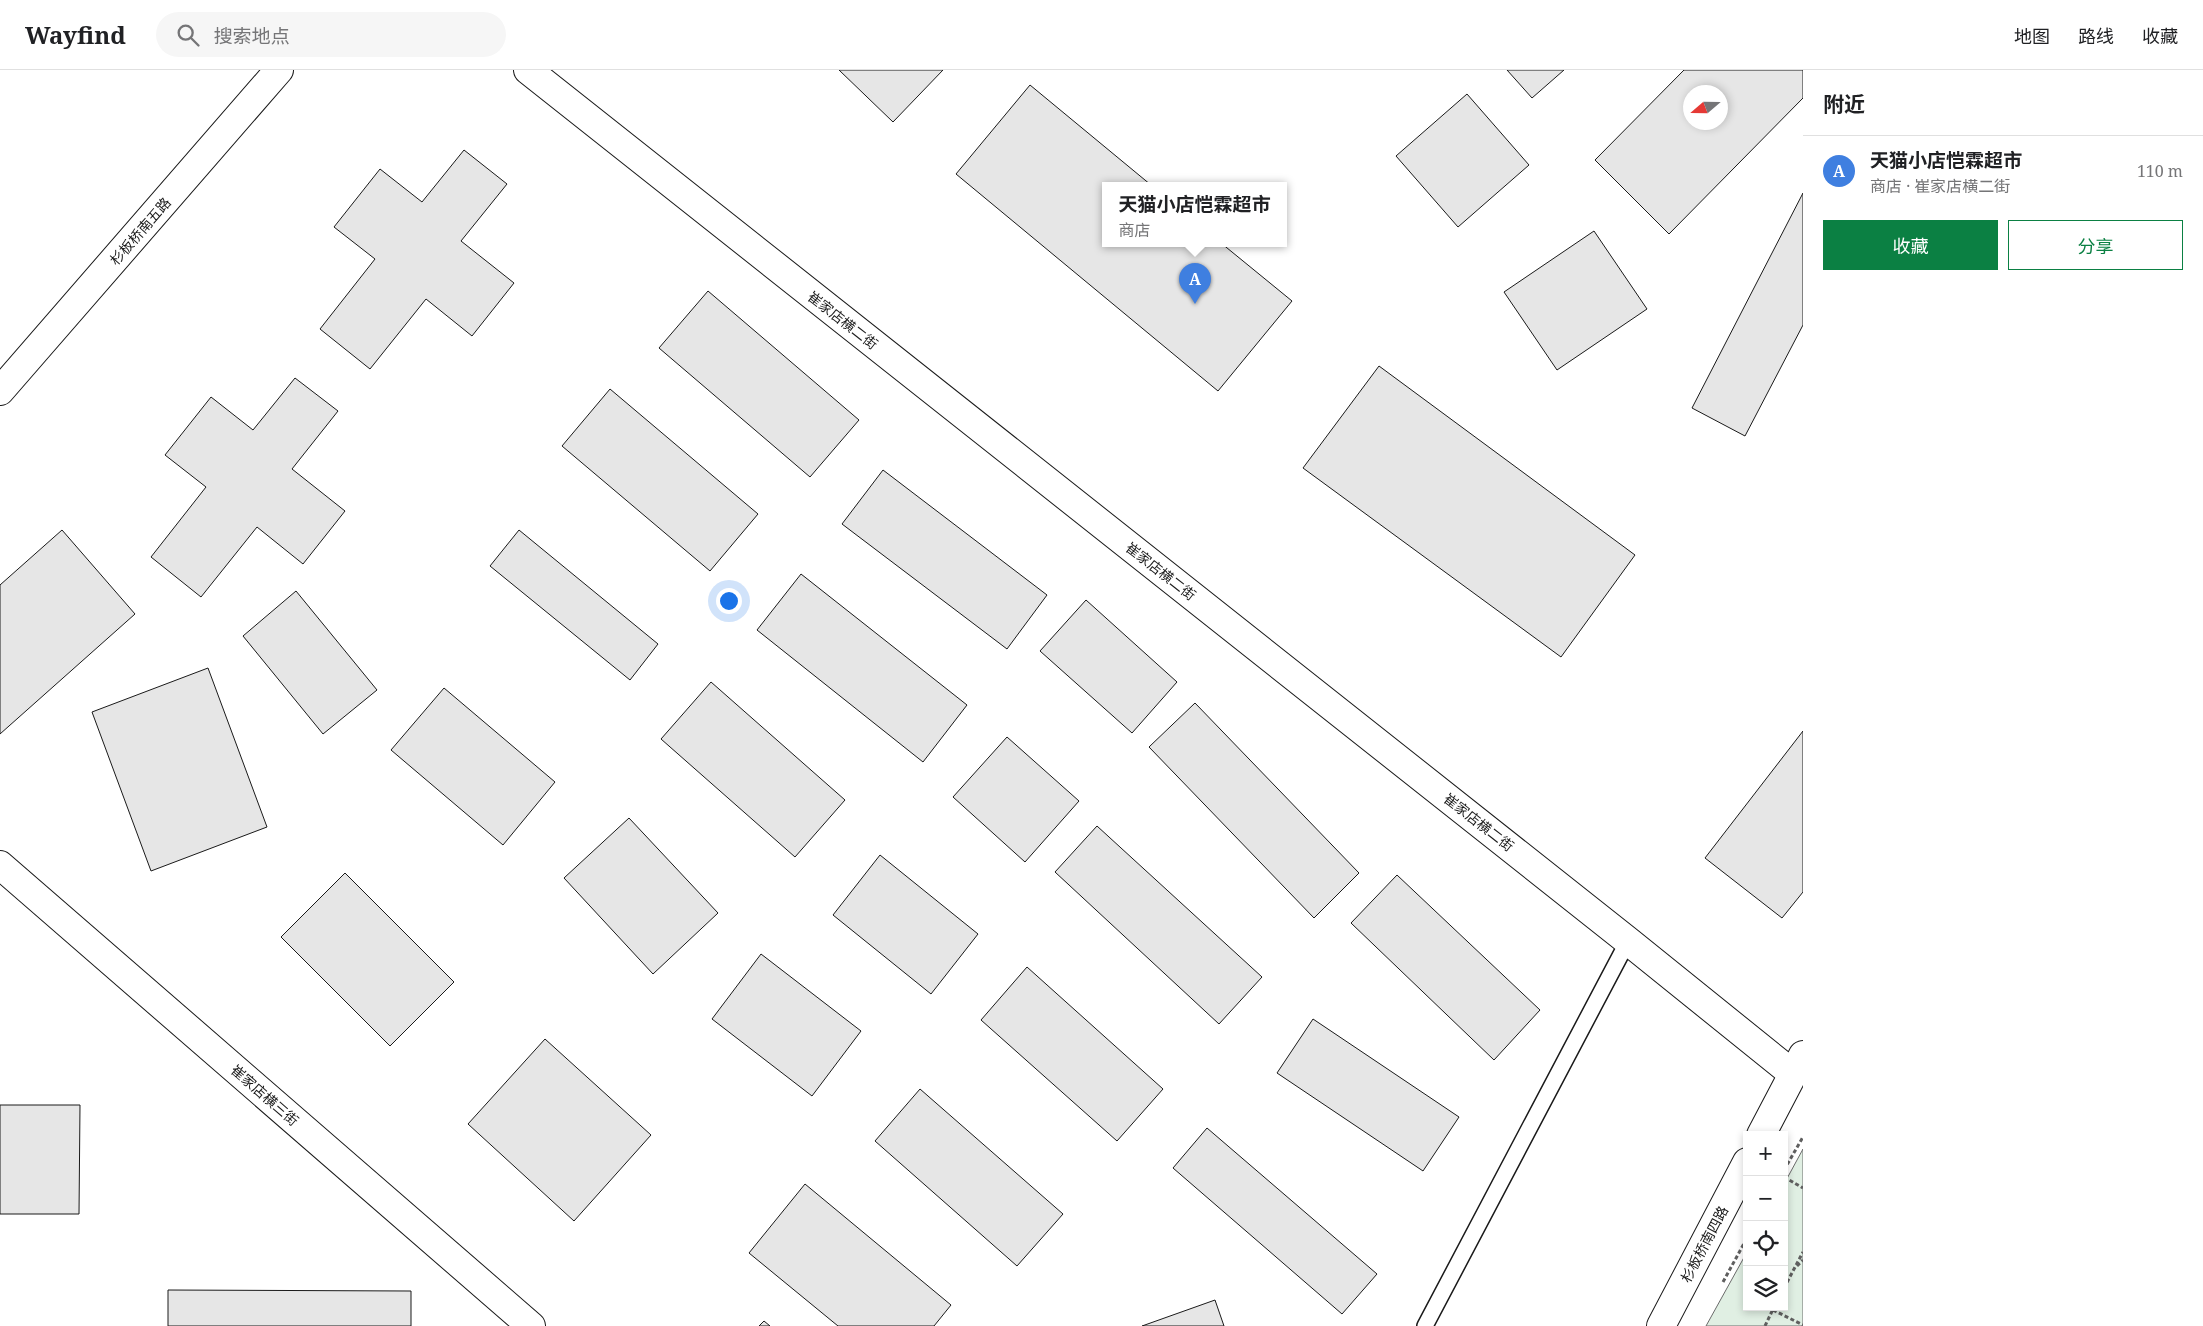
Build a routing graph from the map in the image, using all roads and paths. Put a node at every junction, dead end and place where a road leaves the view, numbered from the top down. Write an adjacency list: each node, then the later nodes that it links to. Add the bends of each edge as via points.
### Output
1 (279, 70): 3 (street, 杉板桥南五路)
2 (528, 70): 5 (street, 崔家店横二街)
3 (0, 391)
4 (0, 864): 20 (street, 崔家店横三街)
5 (1628, 940): 6 (street, 崔家店横二街); 21 (lane)
6 (1798, 1064): 7 (street)
7 (1763, 1131)
8 (1803, 1137): 9 (path)
9 (1788, 1163)
10 (1743, 1170): 22 (street, 杉板桥南四路)
11 (1788, 1179): 12 (path)
12 (1803, 1188)
13 (1803, 1252): 15 (path)
14 (1803, 1260): 15 (path)
15 (1795, 1268): 16 (path)
16 (1788, 1281)
17 (1772, 1311): 23 (path)
18 (1777, 1311): 19 (path)
19 (1803, 1325)
20 (531, 1326)
21 (1425, 1326)
22 (1661, 1326)
23 (1765, 1326)

